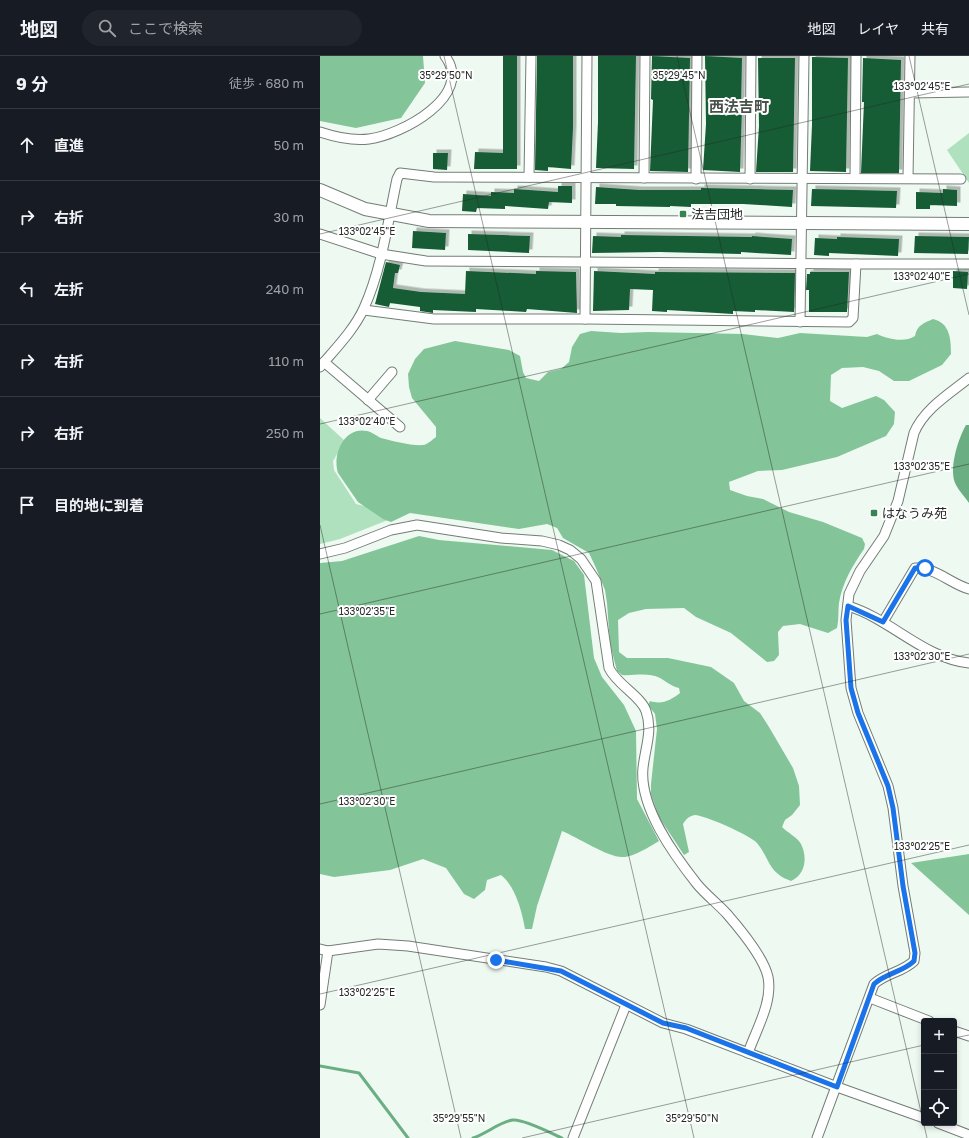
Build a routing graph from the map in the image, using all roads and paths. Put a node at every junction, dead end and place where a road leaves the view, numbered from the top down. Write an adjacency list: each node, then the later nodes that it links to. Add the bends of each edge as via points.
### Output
1 (446, 56): 12 (street, via 453,73 452,82 442,101 426,114 378,137 356,139)
2 (530, 56): 13 (street)
3 (587, 56): 14 (street)
4 (645, 56): 15 (street)
5 (697, 56): 18 (street)
6 (751, 56): 19 (street)
7 (804, 56): 20 (street)
8 (856, 56): 16 (street)
9 (910, 56): 11 (street)
10 (969, 92): 11 (street)
11 (910, 93): 17 (street)
12 (320, 132)
13 (529, 177): 14 (street); 23 (street, via 400,174)
14 (587, 178): 15 (street); 24 (street)
15 (644, 178): 18 (street)
16 (855, 178): 17 (street); 20 (street)
17 (908, 178): 21 (street)
18 (696, 179): 19 (street)
19 (750, 179): 20 (street)
20 (802, 179): 25 (street)
21 (961, 180)
22 (320, 190): 23 (street, via 365,209)
23 (389, 214): 24 (street, via 429,221); 28 (street)
24 (586, 221): 25 (street); 29 (street)
25 (802, 223): 26 (street); 30 (street)
26 (969, 224)
27 (320, 234): 28 (street)
28 (381, 254): 29 (street, via 426,261); 33 (street)
29 (586, 263): 30 (street); 34 (street)
30 (802, 264): 31 (street); 35 (street)
31 (856, 264): 32 (street); 35 (street, via 853,318 849,322)
32 (969, 264)
33 (364, 310): 34 (street, via 434,319); 36 (street, via 351,330)
34 (585, 318): 35 (street)
35 (800, 322)
36 (322, 364): 39 (street)
37 (392, 372): 39 (street)
38 (969, 378): 43 (street, via 925,414 918,423 898,501 884,536 860,571)
39 (368, 400): 40 (street)
40 (400, 426)
41 (320, 554): 53 (street, via 345,548 391,530 417,525 501,538 542,540 570,550 581,559 596,581 612,676 646,709 649,728 643,768 644,784 657,822 672,849 698,885 727,914 766,971 769,992)
42 (969, 589): 44 (street, via 925,568 915,568)
43 (848, 606): 44 (street); 47 (street, via 846,620 851,688 858,713 888,786 915,953 914,961 909,966 881,977 874,984)
44 (883, 622): 45 (street, via 915,643 952,661)
45 (969, 664)
46 (324, 950): 48 (street, via 378,944 408,946 546,967 561,971); 49 (street)
47 (870, 998): 50 (street); 54 (street)
48 (626, 1005): 53 (street, via 663,1023 686,1028); 58 (street)
49 (320, 1006)
50 (921, 1018)
51 (957, 1031): 52 (street)
52 (969, 1036)
53 (748, 1053): 54 (street)
54 (837, 1087): 55 (street); 59 (street)
55 (921, 1117)
56 (946, 1126): 57 (street)
57 (969, 1135)
58 (573, 1138)
59 (817, 1138)

